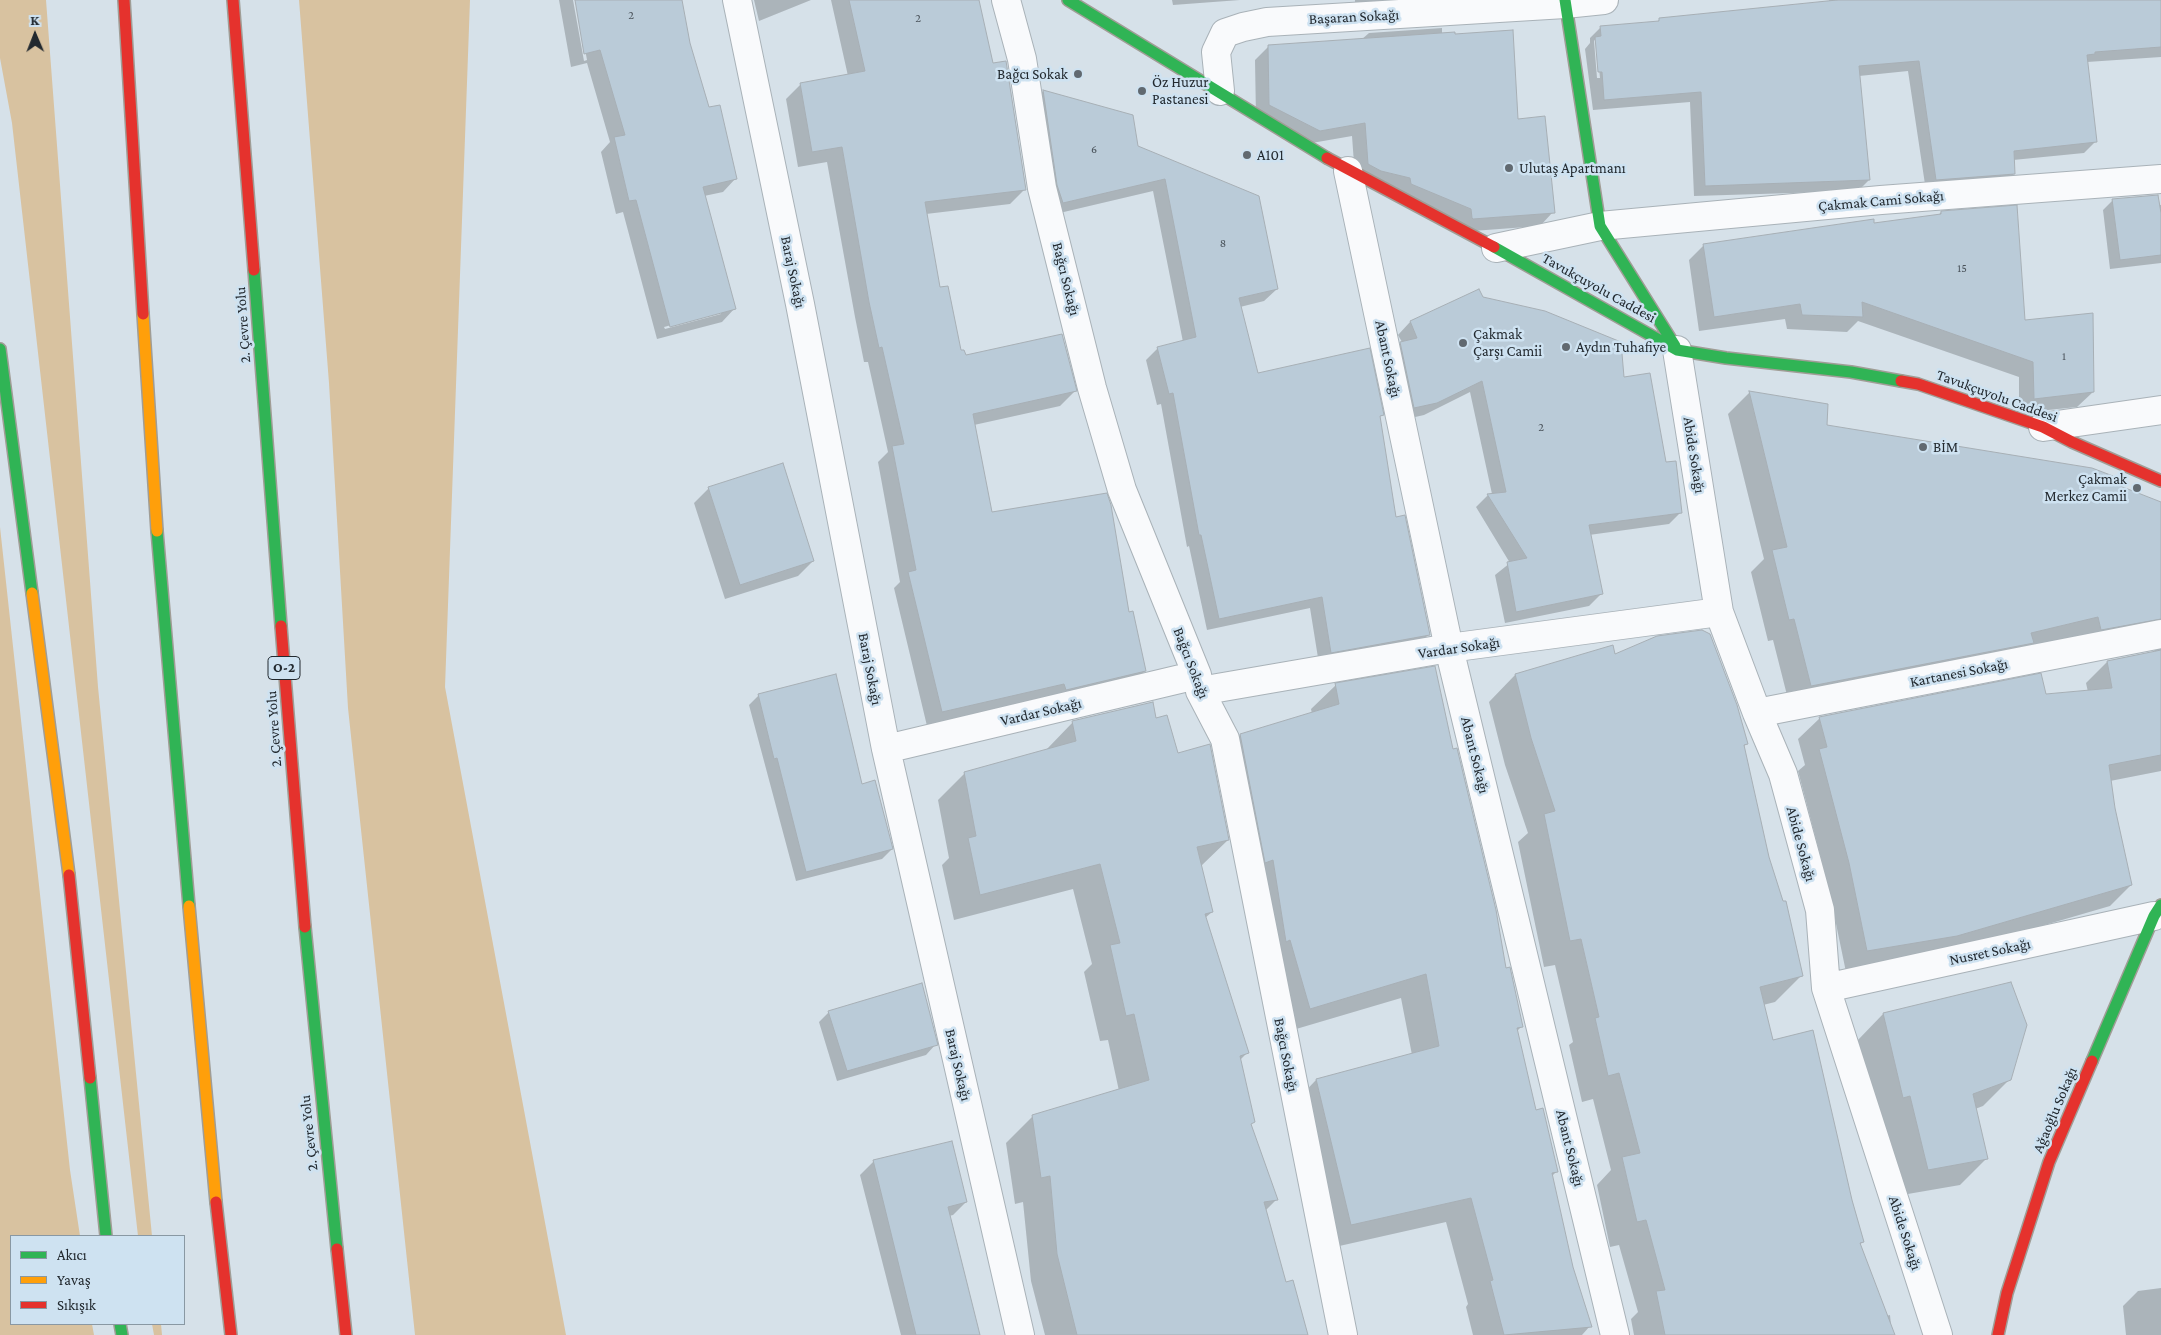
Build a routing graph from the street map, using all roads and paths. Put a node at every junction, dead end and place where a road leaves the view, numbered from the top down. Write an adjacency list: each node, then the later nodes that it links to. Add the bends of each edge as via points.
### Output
1 (124, 0): 27 (main road, via 154,501 214,1189)
2 (232, 0): 28 (main road, 2. Çevre Yolu / O-2, via 309,983)
3 (737, 0): 23 (street, Baraj Sokağı)
4 (1006, 0): 21 (street, Bağcı Sokağı, via 1022,59 1042,188 1092,388 1122,490)
5 (1068, 0): 8 (main road, Tavukçuyolu Caddesi)
6 (1604, 0): 7 (street, Başaran Sokağı)
7 (1565, 2): 8 (street, Başaran Sokağı, via 1267,22 1243,27 1225,33 1216,52); 11 (main road)
8 (1220, 91): 9 (main road, Tavukçuyolu Caddesi)
9 (1348, 171): 12 (main road, Tavukçuyolu Caddesi); 20 (street, Abant Sokağı)
10 (2161, 178): 11 (street, Çakmak Cami Sokağı)
11 (1600, 226): 12 (street, Çakmak Cami Sokağı); 14 (main road)
12 (1496, 248): 14 (main road, Tavukçuyolu Caddesi)
13 (0, 348): 26 (main road, via 66,847)
14 (1678, 350): 16 (main road, Tavukçuyolu Caddesi, via 1918,384); 18 (street, Abide Sokağı)
15 (2161, 410): 16 (street)
16 (2043, 427): 17 (main road, Tavukçuyolu Caddesi)
17 (2161, 481)
18 (1719, 612): 20 (street, Vardar Sokağı); 22 (street, Abide Sokağı)
19 (2161, 634): 22 (street, Kartanesi Sokağı)
20 (1449, 648): 21 (street, Vardar Sokağı); 31 (street, Abant Sokağı)
21 (1199, 683): 23 (street, Vardar Sokağı); 30 (street, Bağcı Sokağı, via 1224,739)
22 (1757, 713): 25 (street, Abide Sokağı, via 1783,774 1820,910)
23 (886, 749): 29 (street, Baraj Sokağı)
24 (2158, 910): 25 (street, Nusret Sokağı); 33 (main road, Ağaoğlu Sokağı, via 2049,1162 2007,1293)
25 (1826, 988): 32 (street, Abide Sokağı)
26 (106, 1235)
27 (231, 1335)
28 (346, 1335)
29 (1020, 1335)
30 (1343, 1335)
31 (1615, 1335)
32 (1938, 1335)
33 (1998, 1335)

